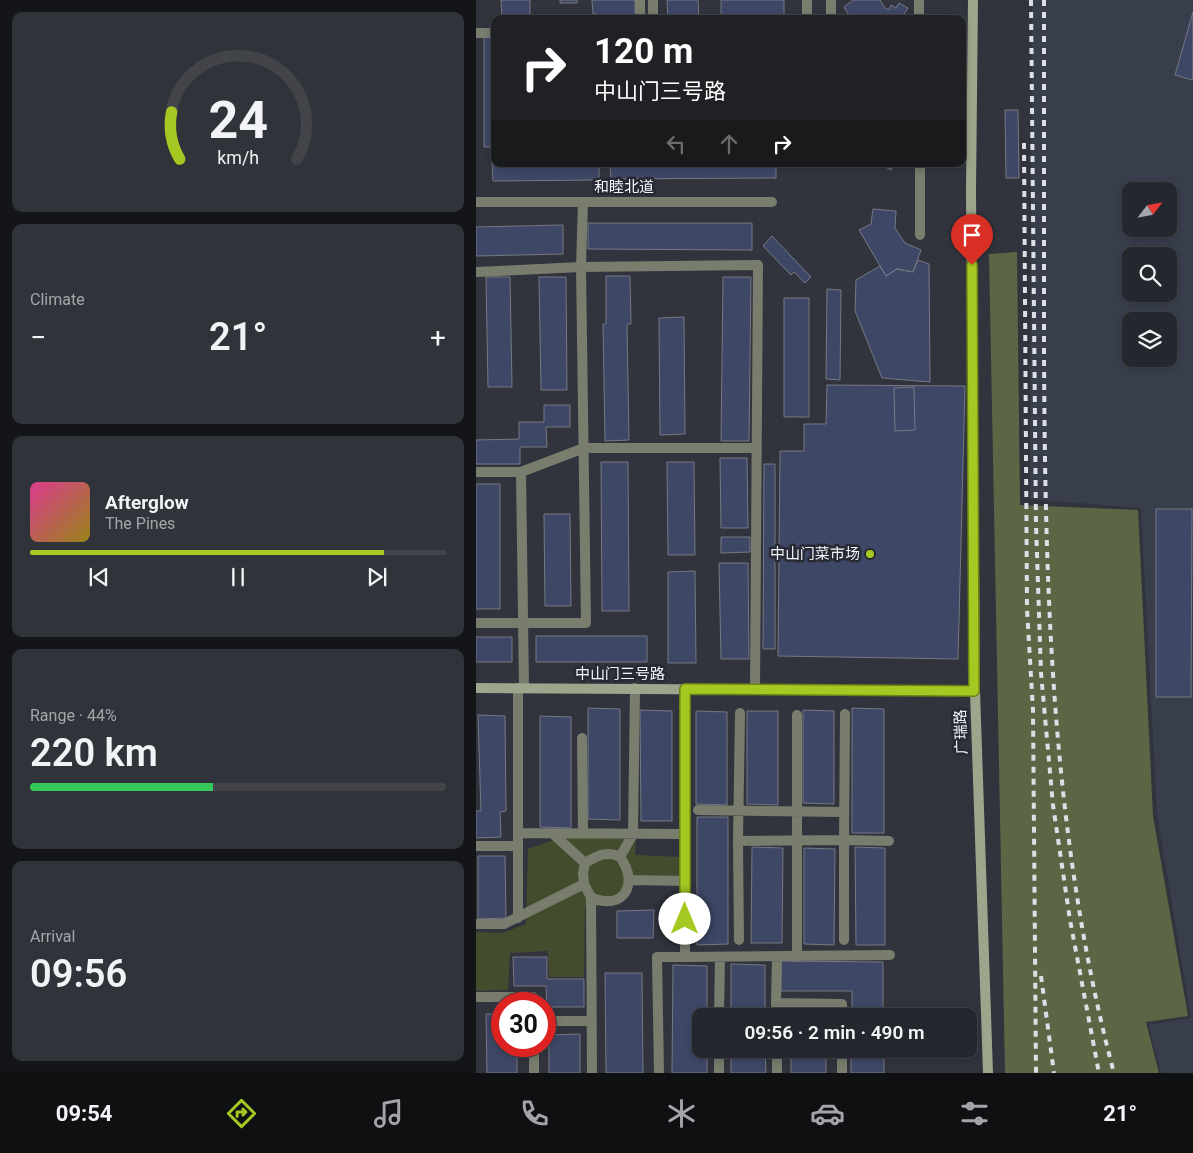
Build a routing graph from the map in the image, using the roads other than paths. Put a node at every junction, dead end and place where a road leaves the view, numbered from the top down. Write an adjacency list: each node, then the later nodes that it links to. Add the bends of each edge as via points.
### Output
1 (640, 0): 7 (street)
2 (653, 0): 8 (street)
3 (807, 0): 9 (street)
4 (831, 0): 10 (street)
5 (919, 0): 11 (street)
6 (973, 0): 32 (main road, 广瑞路)
7 (640, 15)
8 (654, 15)
9 (807, 15)
10 (831, 15)
11 (919, 15)
12 (476, 33): 13 (street)
13 (491, 33)
14 (920, 167): 18 (street)
15 (476, 202): 16 (street, 和睦北道)
16 (583, 202): 17 (street, 和睦北道); 19 (street)
17 (772, 202)
18 (920, 235)
19 (581, 267): 20 (street); 21 (street); 22 (street, via 758,265)
20 (476, 272)
21 (584, 448): 22 (street); 24 (street); 26 (street, via 586,623)
22 (756, 448): 31 (street)
23 (476, 472): 24 (street)
24 (521, 472): 26 (street)
25 (476, 623): 26 (street)
26 (524, 623): 28 (street)
27 (476, 688): 28 (main road, 中山门三号路)
28 (521, 688): 29 (main road, 中山门三号路); 41 (street)
29 (635, 688): 30 (main road, 中山门三号路); 44 (street)
30 (685, 689): 31 (main road, 中山门三号路); 45 (street)
31 (755, 690): 32 (main road, 中山门三号路)
32 (974, 691): 85 (main road, 广瑞路)
33 (740, 713): 38 (street)
34 (845, 714): 40 (street)
35 (797, 715): 39 (street)
36 (582, 738): 43 (street)
37 (698, 810): 38 (street)
38 (738, 811): 39 (street); 47 (street)
39 (796, 811): 40 (street); 48 (street)
40 (844, 812): 46 (street)
41 (518, 833): 42 (street); 51 (street)
42 (552, 833): 43 (street); 53 (street)
43 (583, 833): 44 (street)
44 (633, 834): 45 (street); 52 (street)
45 (685, 834): 55 (street)
46 (844, 840): 48 (street); 49 (street); 61 (street)
47 (738, 841): 48 (street); 60 (street)
48 (797, 841): 64 (street)
49 (889, 841)
50 (476, 846): 51 (street)
51 (518, 846): 58 (street)
52 (620, 857): 53 (street, via 602,854); 54 (street, via 630,873)
53 (586, 863): 56 (street)
54 (630, 880): 55 (street); 57 (street, via 622,897 613,902)
55 (685, 881): 63 (street)
56 (584, 884): 57 (street); 58 (street)
57 (591, 897): 73 (street)
58 (518, 918): 59 (street, via 504,924)
59 (476, 924)
60 (739, 940)
61 (844, 940)
62 (890, 955): 64 (street)
63 (685, 957): 65 (street); 81 (street, via 657,957)
64 (797, 957): 66 (street)
65 (720, 958): 66 (street); 70 (street)
66 (777, 958): 69 (street)
67 (476, 997): 68 (street)
68 (491, 997)
69 (776, 1003): 71 (street); 72 (street, via 842,1004)
70 (719, 1008)
71 (776, 1008)
72 (842, 1008)
73 (590, 1021): 74 (street); 80 (street)
74 (556, 1022)
75 (534, 1057): 79 (street)
76 (719, 1058): 82 (street)
77 (777, 1058): 83 (street)
78 (842, 1058): 84 (street)
79 (534, 1073)
80 (592, 1073)
81 (659, 1073)
82 (719, 1073)
83 (777, 1073)
84 (842, 1073)
85 (988, 1073)

